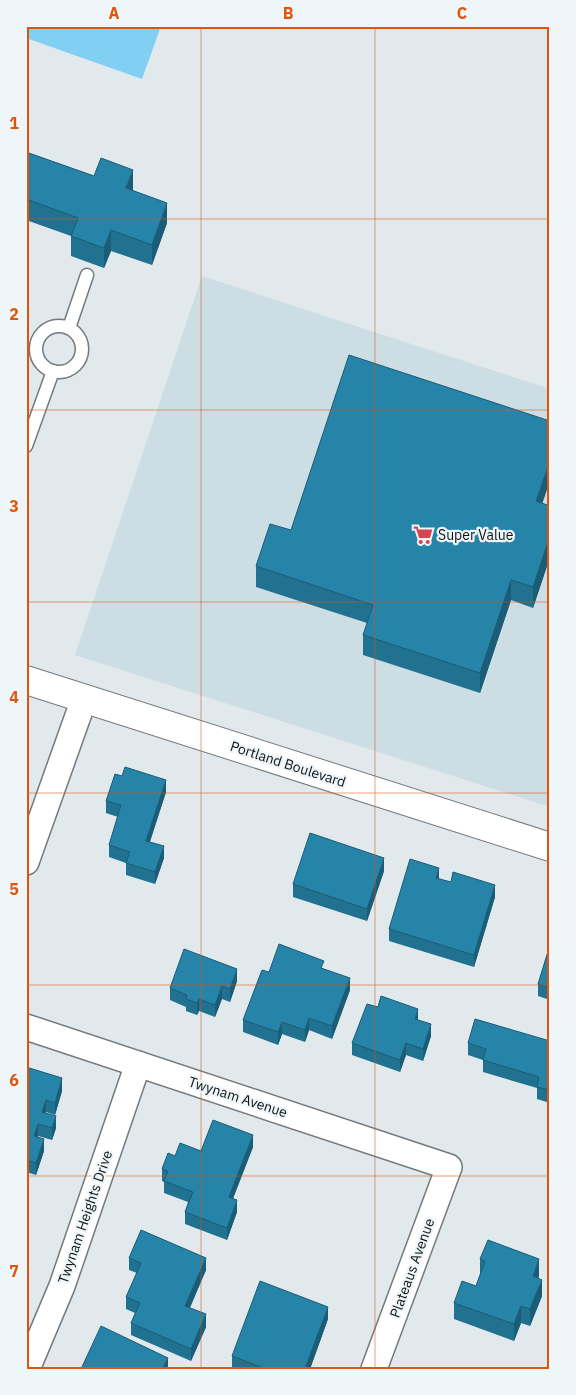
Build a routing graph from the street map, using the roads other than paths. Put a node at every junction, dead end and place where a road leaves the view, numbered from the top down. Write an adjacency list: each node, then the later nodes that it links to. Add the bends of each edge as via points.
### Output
1 (87, 275): 2 (lane)
2 (69, 328): 3 (lane, via 82,345 79,360 68,370); 3 (lane, via 54,327 42,334 38,341 36,348 41,363)
3 (53, 371): 4 (lane)
4 (26, 446)
5 (26, 680): 6 (street, Portland Boulevard)
6 (84, 699): 7 (street, Portland Boulevard); 8 (street)
7 (550, 847)
8 (26, 862)
9 (26, 1027): 10 (street, Twynam Avenue)
10 (138, 1064): 11 (street, Twynam Avenue); 12 (street, Twynam Heights Drive, via 62,1286)
11 (449, 1167): 13 (street, Plateaus Avenue)
12 (27, 1369)
13 (374, 1369)

